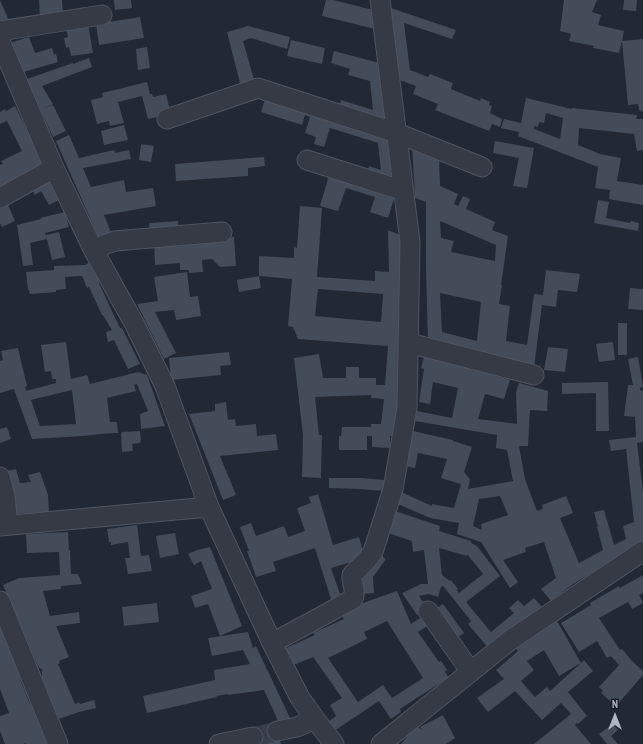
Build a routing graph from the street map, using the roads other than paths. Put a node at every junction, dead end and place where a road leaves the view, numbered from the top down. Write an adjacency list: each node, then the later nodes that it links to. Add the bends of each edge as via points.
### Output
1 (380, 0): 6 (street)
2 (102, 15): 3 (street)
3 (0, 31)
4 (0, 41): 9 (street)
5 (167, 119): 6 (street, via 258,88)
6 (397, 133): 8 (street); 10 (street)
7 (307, 160): 10 (street)
8 (482, 167)
9 (54, 168): 11 (street); 13 (street)
10 (404, 191): 14 (street, via 410,242)
11 (0, 198)
12 (222, 232): 13 (street, via 115,241)
13 (93, 249): 17 (street, via 165,386)
14 (408, 343): 15 (street); 22 (street, via 407,408 393,489 372,552 352,575 353,599)
15 (534, 375)
16 (0, 477): 18 (street, via 5,496)
17 (209, 507): 18 (street); 22 (street)
18 (4, 525)
19 (643, 551): 23 (street, via 509,641)
20 (0, 601): 27 (street)
21 (428, 611): 23 (street)
22 (272, 643): 24 (street, via 300,698)
23 (471, 672): 30 (street)
24 (315, 719): 25 (street, via 297,727); 29 (street)
25 (277, 731)
26 (253, 737): 28 (street)
27 (58, 744)
28 (219, 744)
29 (334, 744)
30 (382, 744)

